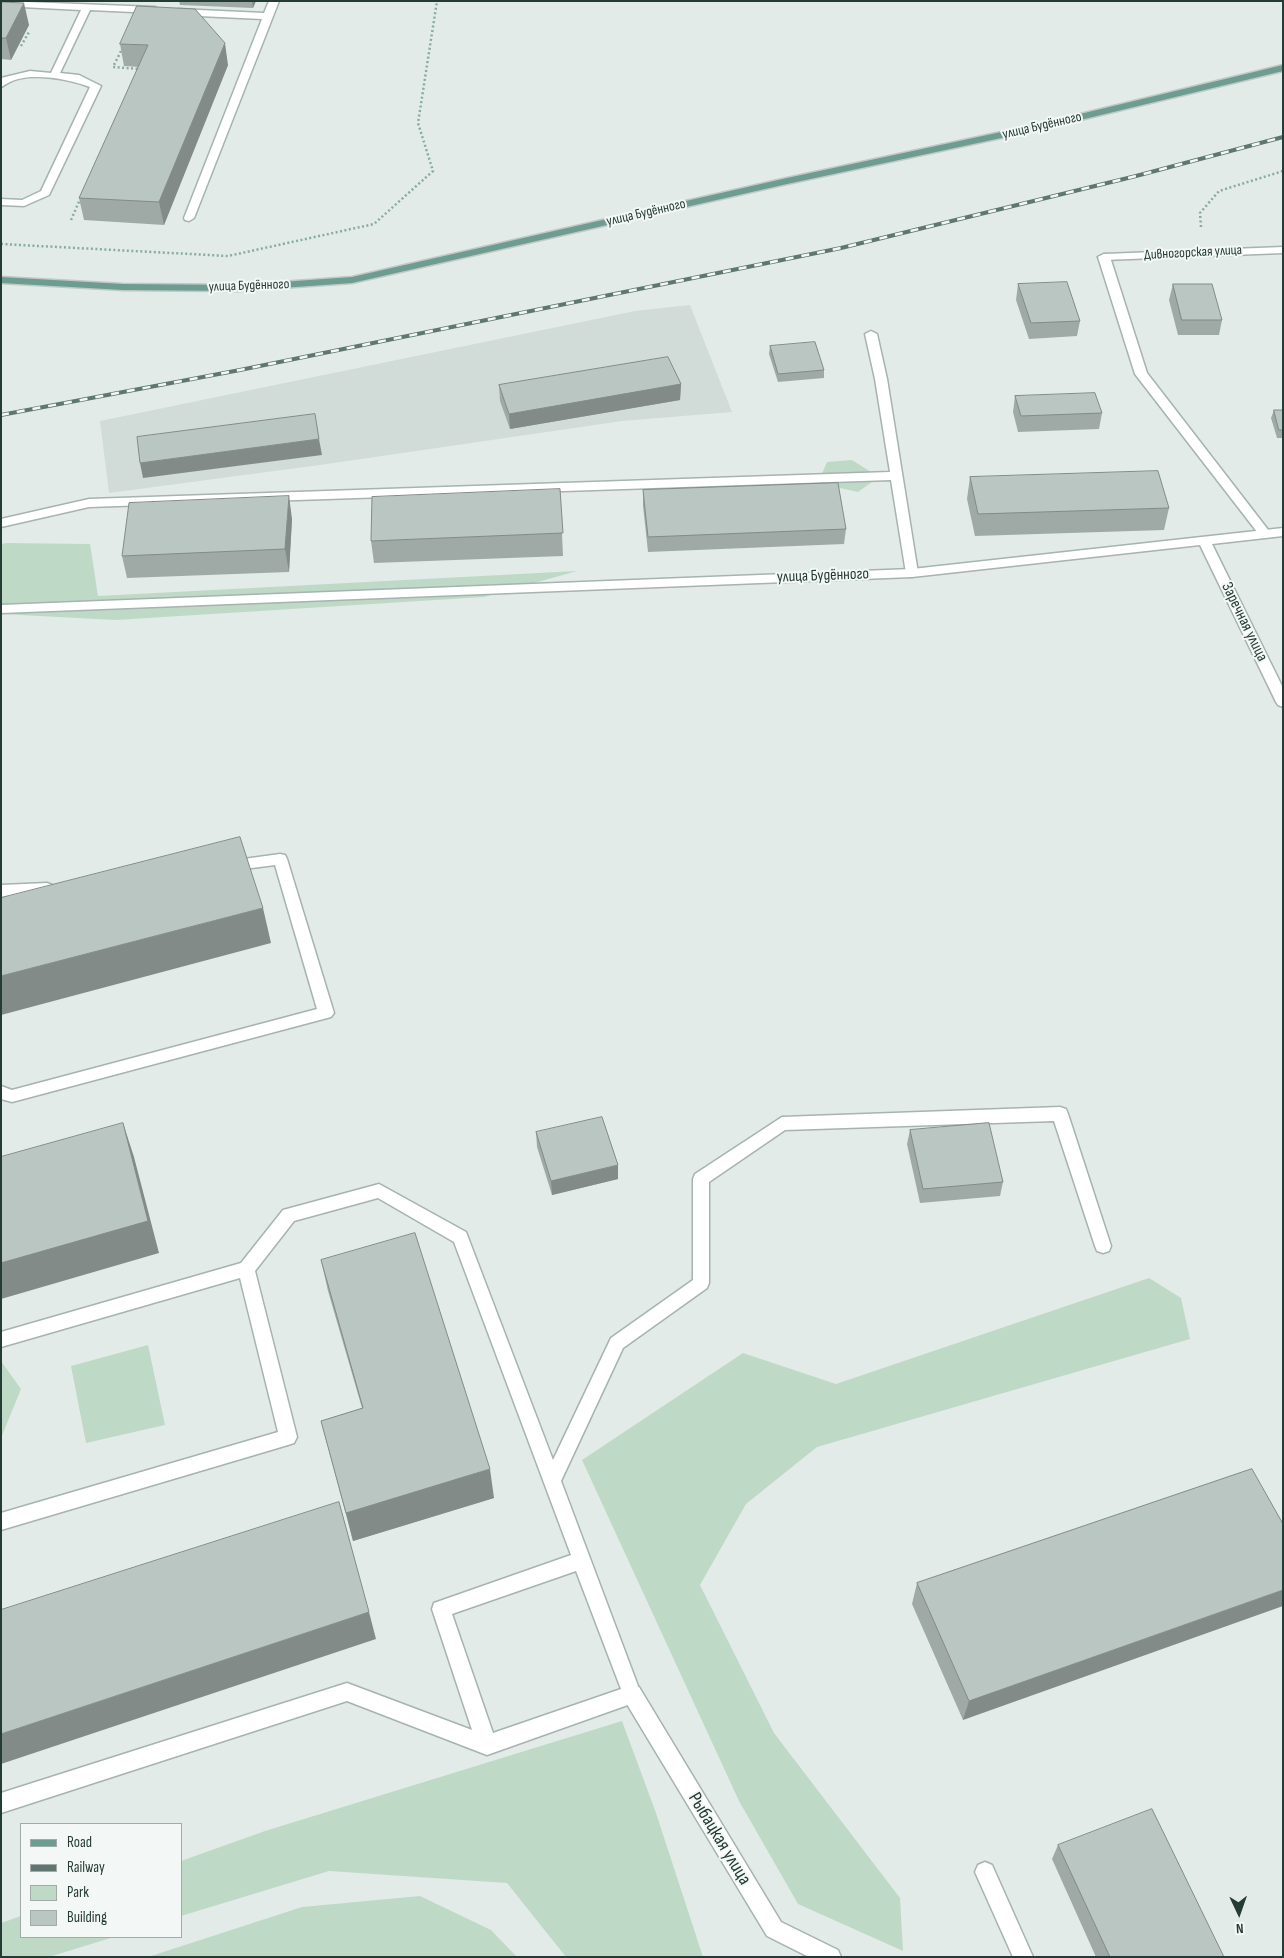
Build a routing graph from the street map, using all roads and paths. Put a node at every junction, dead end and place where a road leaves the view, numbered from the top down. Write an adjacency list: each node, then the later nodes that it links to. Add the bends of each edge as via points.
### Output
1 (274, 1): 7 (street)
2 (437, 1): 20 (path, via 418,123 433,171)
3 (1, 3): 4 (street)
4 (67, 4): 6 (street)
5 (135, 5): 6 (street); 7 (street)
6 (86, 7): 12 (street)
7 (268, 16): 18 (street)
8 (32, 26): 10 (path)
9 (126, 41): 13 (path, via 113,67 140,69)
10 (20, 49)
11 (1283, 68): 23 (main road, улица Будённого, via 1043,126 352,280 239,288 123,287)
12 (54, 76): 14 (street, via 30,74); 17 (street, via 75,77 96,86 46,194 24,203)
13 (136, 78)
14 (1, 84)
15 (1283, 171): 22 (path, via 1220,191 1200,213)
16 (83, 193): 19 (path)
17 (1, 202)
18 (189, 218)
19 (71, 220)
20 (374, 224)
21 (1283, 250): 22 (street, Дивногорская улица)
22 (1203, 252): 28 (street, Дивногорская улица, via 1104,257 1141,374)
23 (1, 280)
24 (871, 334): 25 (street)
25 (896, 476): 26 (street, via 88,503); 30 (street)
26 (1, 523)
27 (1283, 532): 28 (street, улица Будённого)
28 (1265, 534): 29 (street, улица Будённого)
29 (1205, 542): 30 (street, улица Будённого); 32 (street, Заречная улица)
30 (912, 573): 31 (street, улица Будённого)
31 (1, 609)
32 (1283, 702)
33 (211, 868): 36 (street, via 280,860 326,1013 12,1096)
34 (64, 887): 35 (street)
35 (1, 891)
36 (1, 1092)
37 (1103, 1246): 40 (street, via 1060,1114 782,1124 701,1179 701,1283 617,1343)
38 (246, 1268): 39 (street); 40 (street, Рыбацкая улица, via 289,1214 379,1192 460,1237); 41 (street, via 288,1436)
39 (1, 1340)
40 (552, 1481): 42 (street, Рыбацкая улица)
41 (1, 1522)
42 (582, 1560): 43 (street, Рыбацкая улица); 44 (street, via 442,1609)
43 (632, 1694): 44 (street); 47 (street, Рыбацкая улица, via 774,1929)
44 (487, 1745): 45 (street, via 347,1692)
45 (1, 1803)
46 (985, 1872): 48 (street)
47 (832, 1957)
48 (1023, 1957)

